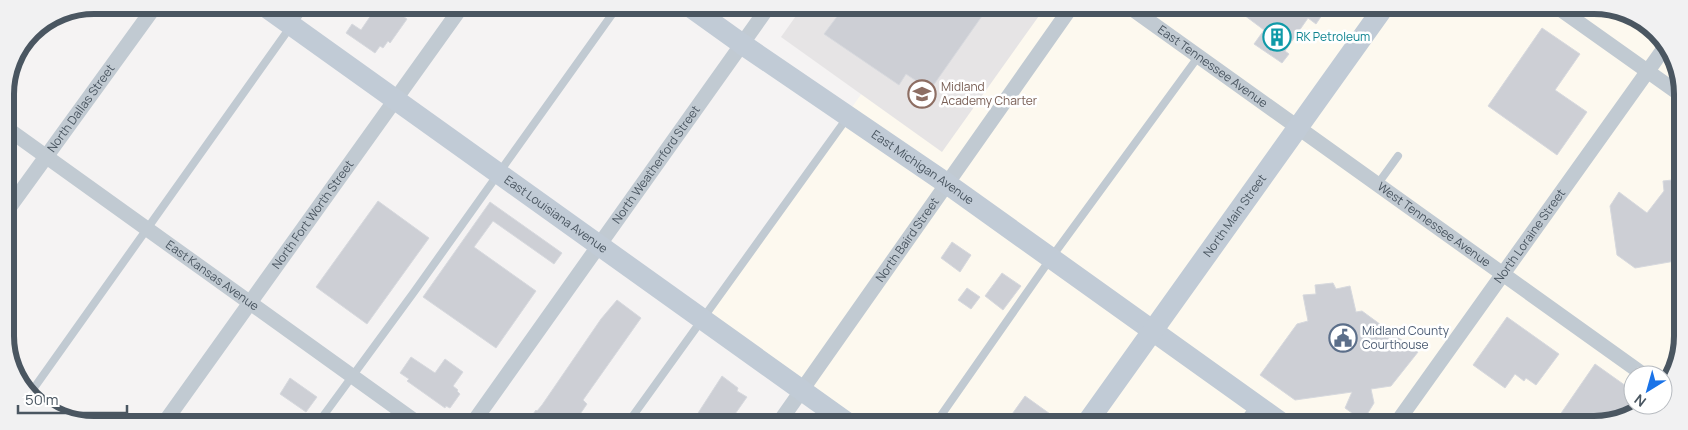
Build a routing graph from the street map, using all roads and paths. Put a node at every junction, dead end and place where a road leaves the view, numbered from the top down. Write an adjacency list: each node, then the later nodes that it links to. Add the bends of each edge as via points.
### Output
1 (149, 14): 22 (street, North Dallas Street)
2 (275, 14): 12 (street, East Louisiana Avenue)
3 (300, 14): 12 (lane)
4 (457, 14): 18 (street, North Fort Worth Street)
5 (612, 14): 24 (lane)
6 (700, 14): 13 (street, East Michigan Avenue)
7 (764, 14): 13 (street, North Weatherford Street)
8 (1066, 14): 25 (street, North Baird Street)
9 (1139, 14): 15 (street, East Tennessee Avenue)
10 (1378, 14): 20 (street, North Main Street)
11 (1567, 14): 16 (street)
12 (292, 26): 18 (street, East Louisiana Avenue); 28 (lane)
13 (742, 44): 19 (street, East Michigan Avenue); 29 (street, North Weatherford Street)
14 (1662, 51): 16 (street, North Loraine Street)
15 (1198, 57): 20 (street, East Tennessee Avenue); 30 (lane)
16 (1648, 71): 17 (street); 31 (street, North Loraine Street)
17 (1674, 90)
18 (395, 100): 24 (street, East Louisiana Avenue); 32 (street, North Fort Worth Street)
19 (848, 116): 25 (street, East Michigan Avenue); 33 (lane)
20 (1296, 128): 26 (street, West Tennessee Avenue); 34 (street, North Main Street)
21 (14, 133): 22 (street, East Kansas Avenue)
22 (46, 156): 27 (street, North Dallas Street); 28 (street, East Kansas Avenue)
23 (1398, 156): 26 (lane)
24 (498, 173): 29 (street, East Louisiana Avenue); 36 (lane)
25 (946, 183): 30 (street, East Michigan Avenue); 38 (street, North Baird Street)
26 (1377, 185): 31 (street, West Tennessee Avenue)
27 (14, 201)
28 (147, 228): 32 (street, East Kansas Avenue); 37 (lane)
29 (599, 245): 33 (street, East Louisiana Avenue); 43 (street, North Weatherford Street)
30 (1051, 258): 34 (street, East Michigan Avenue); 47 (lane)
31 (1502, 274): 35 (street, West Tennessee Avenue); 51 (street, North Loraine Street)
32 (250, 303): 36 (street, East Kansas Avenue); 40 (street, North Fort Worth Street)
33 (702, 319): 38 (street, East Louisiana Avenue); 44 (lane)
34 (1152, 332): 39 (street, East Michigan Avenue); 48 (street, North Main Street)
35 (1630, 365)
36 (352, 376): 41 (lane); 42 (street, East Kansas Avenue)
37 (34, 389)
38 (802, 390): 45 (street, North Baird Street); 46 (street, East Louisiana Avenue)
39 (1255, 405): 49 (lane); 50 (street, East Michigan Avenue)
40 (169, 416)
41 (324, 416)
42 (407, 416)
43 (478, 416)
44 (633, 416)
45 (784, 416)
46 (838, 416)
47 (941, 416)
48 (1092, 416)
49 (1247, 416)
50 (1271, 416)
51 (1401, 416)

